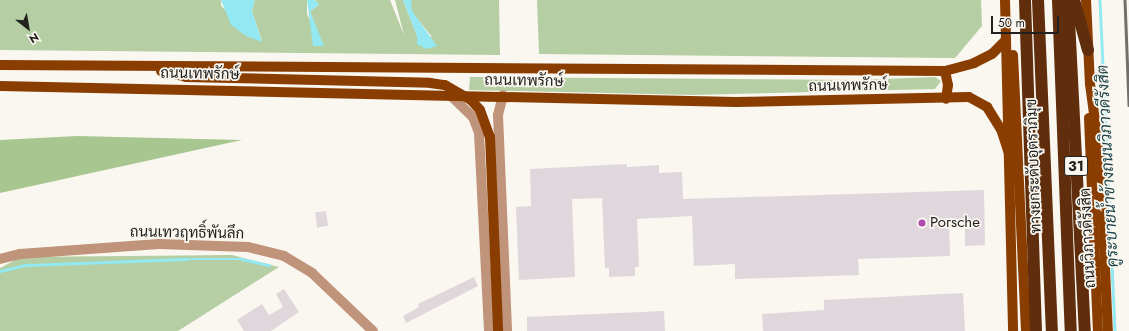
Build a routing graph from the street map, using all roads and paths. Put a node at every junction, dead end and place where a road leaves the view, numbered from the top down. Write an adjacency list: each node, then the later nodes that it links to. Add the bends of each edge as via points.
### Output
1 (1005, 0): 9 (main road)
2 (1026, 0): 32 (highway)
3 (1038, 0): 33 (highway, 31)
4 (1043, 0): 34 (highway, ทางยกระดับอุตราภิมุข / 31)
5 (1058, 0): 35 (highway, ทางยกระดับอุตราภิมุข / 31)
6 (1068, 0): 36 (highway, ถนนวิภาวดีรังสิต / 31)
7 (1074, 0): 11 (highway)
8 (1086, 0): 11 (main road, ถนนวิภาวดีรังสิต / 31)
9 (1005, 12): 10 (main road); 31 (main road, via 1015,71)
10 (1006, 40): 14 (main road, ถนนเทพรักษ์, via 992,54 969,66); 22 (main road)
11 (1088, 50): 15 (main road, ถนนวิภาวดีรังสิต / 31)
12 (0, 65): 13 (main road, ถนนเทพรักษ์)
13 (142, 66): 14 (main road, ถนนเทพรักษ์); 28 (main road, bridge, via 186,76 430,83 445,85 471,100 480,110 490,137)
14 (945, 71): 19 (main road, via 948,85)
15 (1090, 84): 37 (main road); 38 (main road, ถนนวิภาวดีรังสิต / 31, via 1100,158)
16 (0, 86): 17 (main road, ถนนเทพรักษ์)
17 (449, 94): 18 (main road, ถนนเทพรักษ์); 21 (street, via 473,117)
18 (503, 95): 19 (main road, ถนนเทพรักษ์, via 736,102); 20 (street, via 499,107)
19 (946, 99): 22 (main road, ถนนเทพรักษ์, via 969,97 987,107 1001,130)
20 (499, 128): 21 (street, via 488,122); 29 (street)
21 (479, 133): 27 (street)
22 (1011, 159): 30 (main road)
23 (0, 259): 24 (street, ถนนเทวฤทธิ์พันลึก, via 20,254 159,244 248,247 284,256 312,273)
24 (352, 314): 25 (street, ถนนเทวฤทธิ์พันลึก); 26 (street, ถนนเทวฤทธิ์พันลึก)
25 (364, 331)
26 (373, 331)
27 (489, 331)
28 (498, 331)
29 (507, 331)
30 (1013, 331)
31 (1026, 331)
32 (1036, 331)
33 (1052, 331)
34 (1056, 331)
35 (1071, 331)
36 (1085, 331)
37 (1098, 331)
38 (1108, 331)

